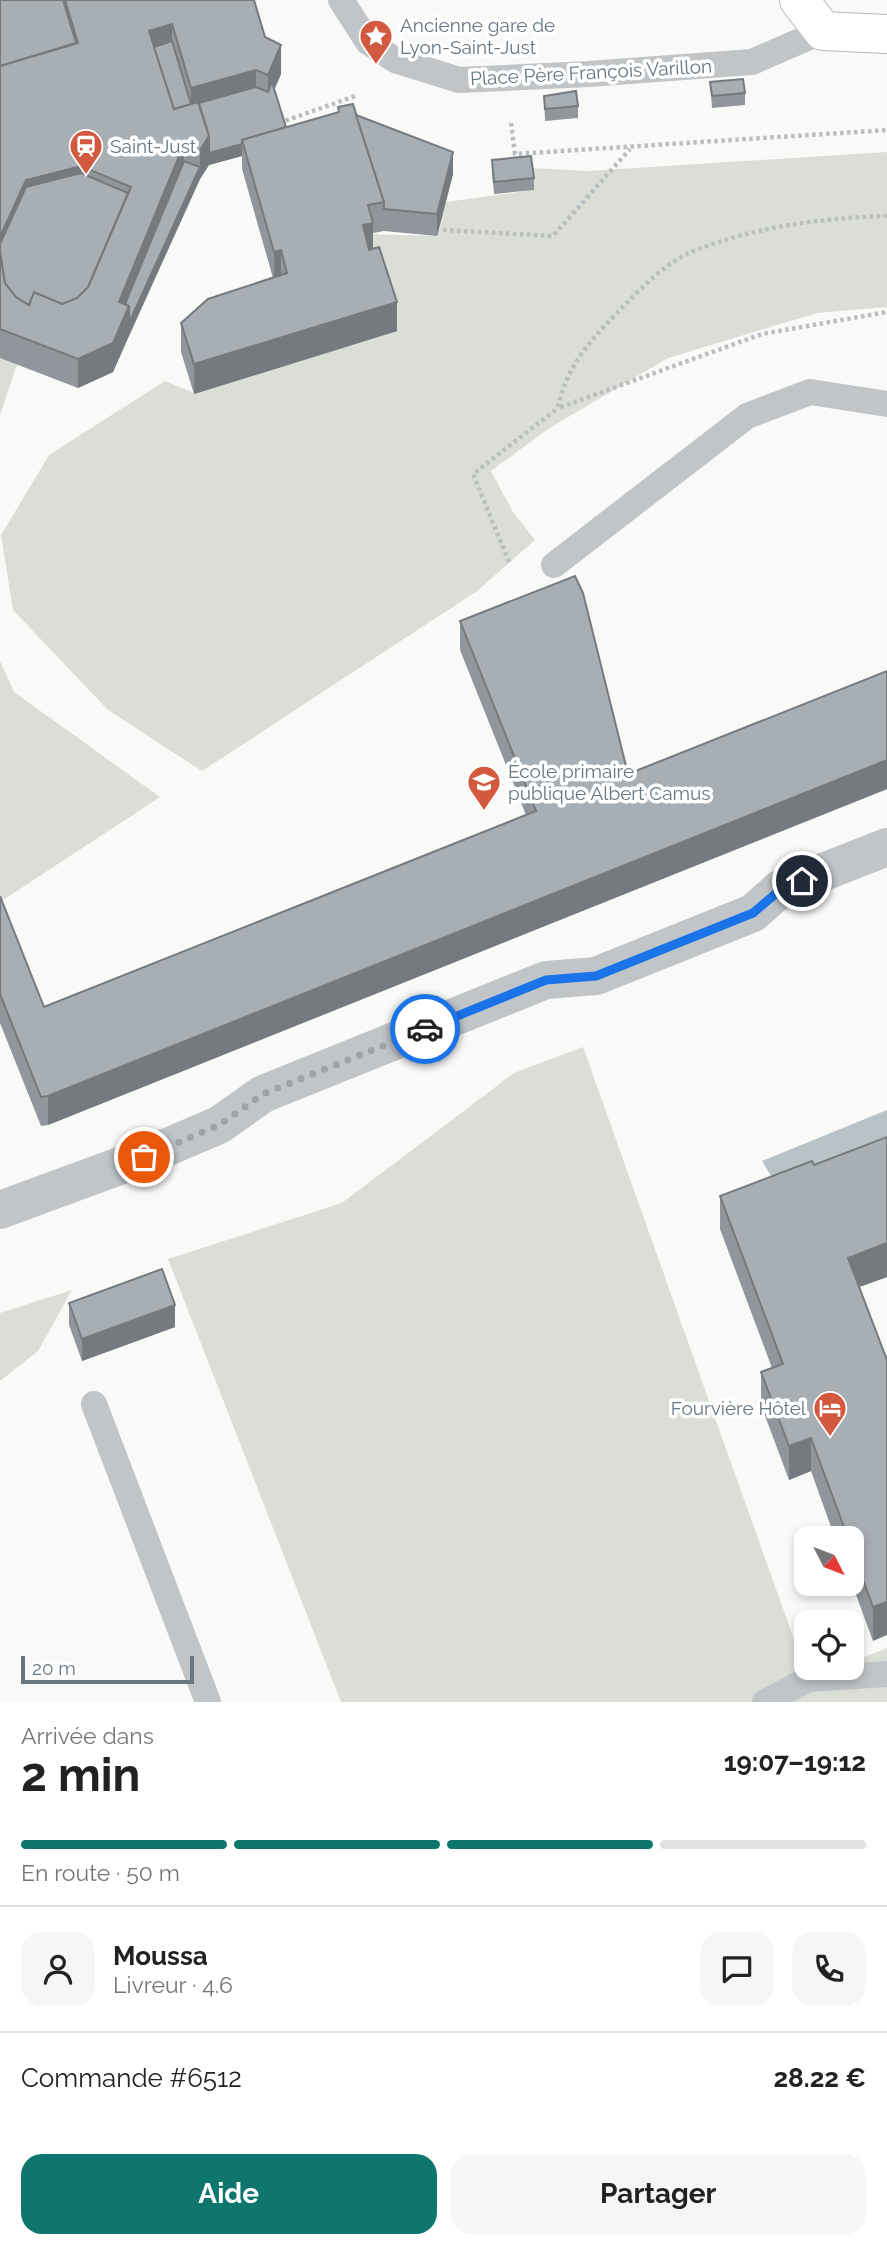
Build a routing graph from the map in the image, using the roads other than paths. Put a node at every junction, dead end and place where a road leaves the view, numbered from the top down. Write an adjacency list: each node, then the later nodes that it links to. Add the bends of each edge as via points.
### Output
1 (341, 0): 3 (lane, Place Père François Varillon, via 368,42 395,60 459,80 752,62)
2 (799, 0): 3 (street)
3 (823, 31): 4 (street)
4 (887, 34)
5 (887, 404): 6 (lane, via 810,392 747,416)
6 (554, 565)
7 (887, 847): 8 (street, via 780,890 753,913 596,976 546,980 263,1094 219,1125 156,1152)
8 (0, 1210)
9 (94, 1404): 11 (lane)
10 (887, 1674): 12 (lane, via 809,1679)
11 (208, 1702)
12 (765, 1702)

